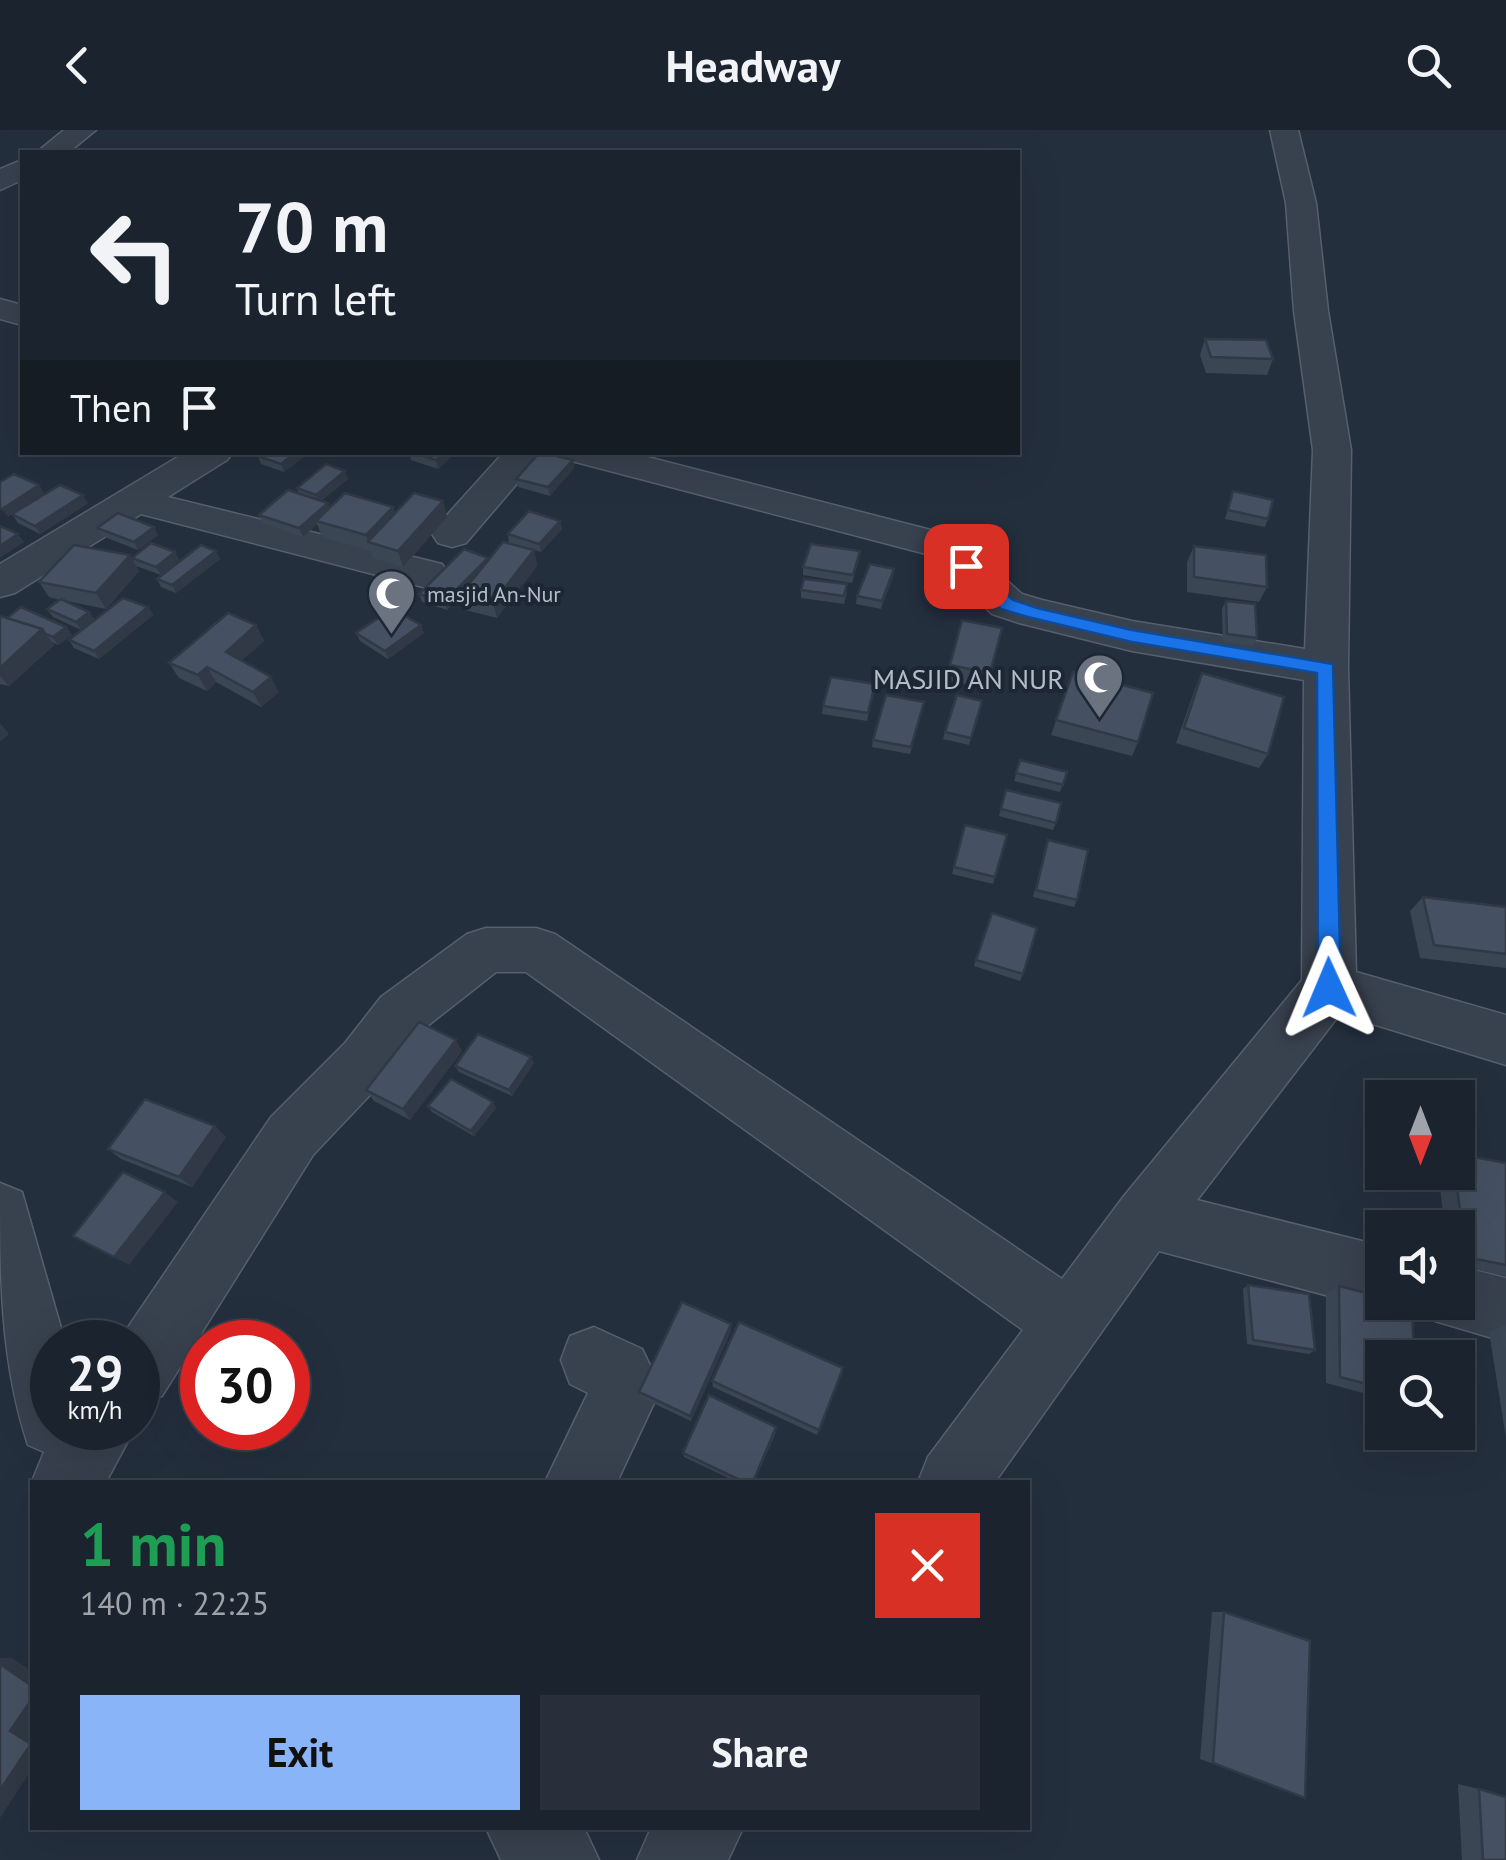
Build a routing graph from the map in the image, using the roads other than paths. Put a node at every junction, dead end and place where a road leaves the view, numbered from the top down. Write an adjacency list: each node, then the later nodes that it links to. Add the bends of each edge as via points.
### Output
1 (82, 130): 3 (street)
2 (1284, 130): 11 (street, via 1301,203 1332,450)
3 (54, 150)
4 (209, 455): 7 (street)
5 (523, 455): 8 (street)
6 (593, 455): 11 (street, via 944,546 1007,604 1034,613)
7 (136, 501): 9 (street); 10 (street)
8 (452, 534)
9 (427, 574)
10 (0, 583)
11 (1326, 668): 12 (street)
12 (1329, 988): 13 (street); 15 (street)
13 (1506, 1040)
14 (0, 1212): 19 (street)
15 (1146, 1217): 16 (street); 20 (street)
16 (1365, 1274)
17 (1475, 1302): 18 (street)
18 (1506, 1310)
19 (32, 1320)
20 (1069, 1323): 21 (street, via 536,950 486,950 402,1014 292,1136); 24 (street)
21 (160, 1338)
22 (594, 1360): 23 (street, via 618,1373 627,1388)
23 (581, 1480)
24 (954, 1480)
25 (530, 1830): 27 (street)
26 (700, 1830): 28 (street)
27 (558, 1860)
28 (678, 1860)

